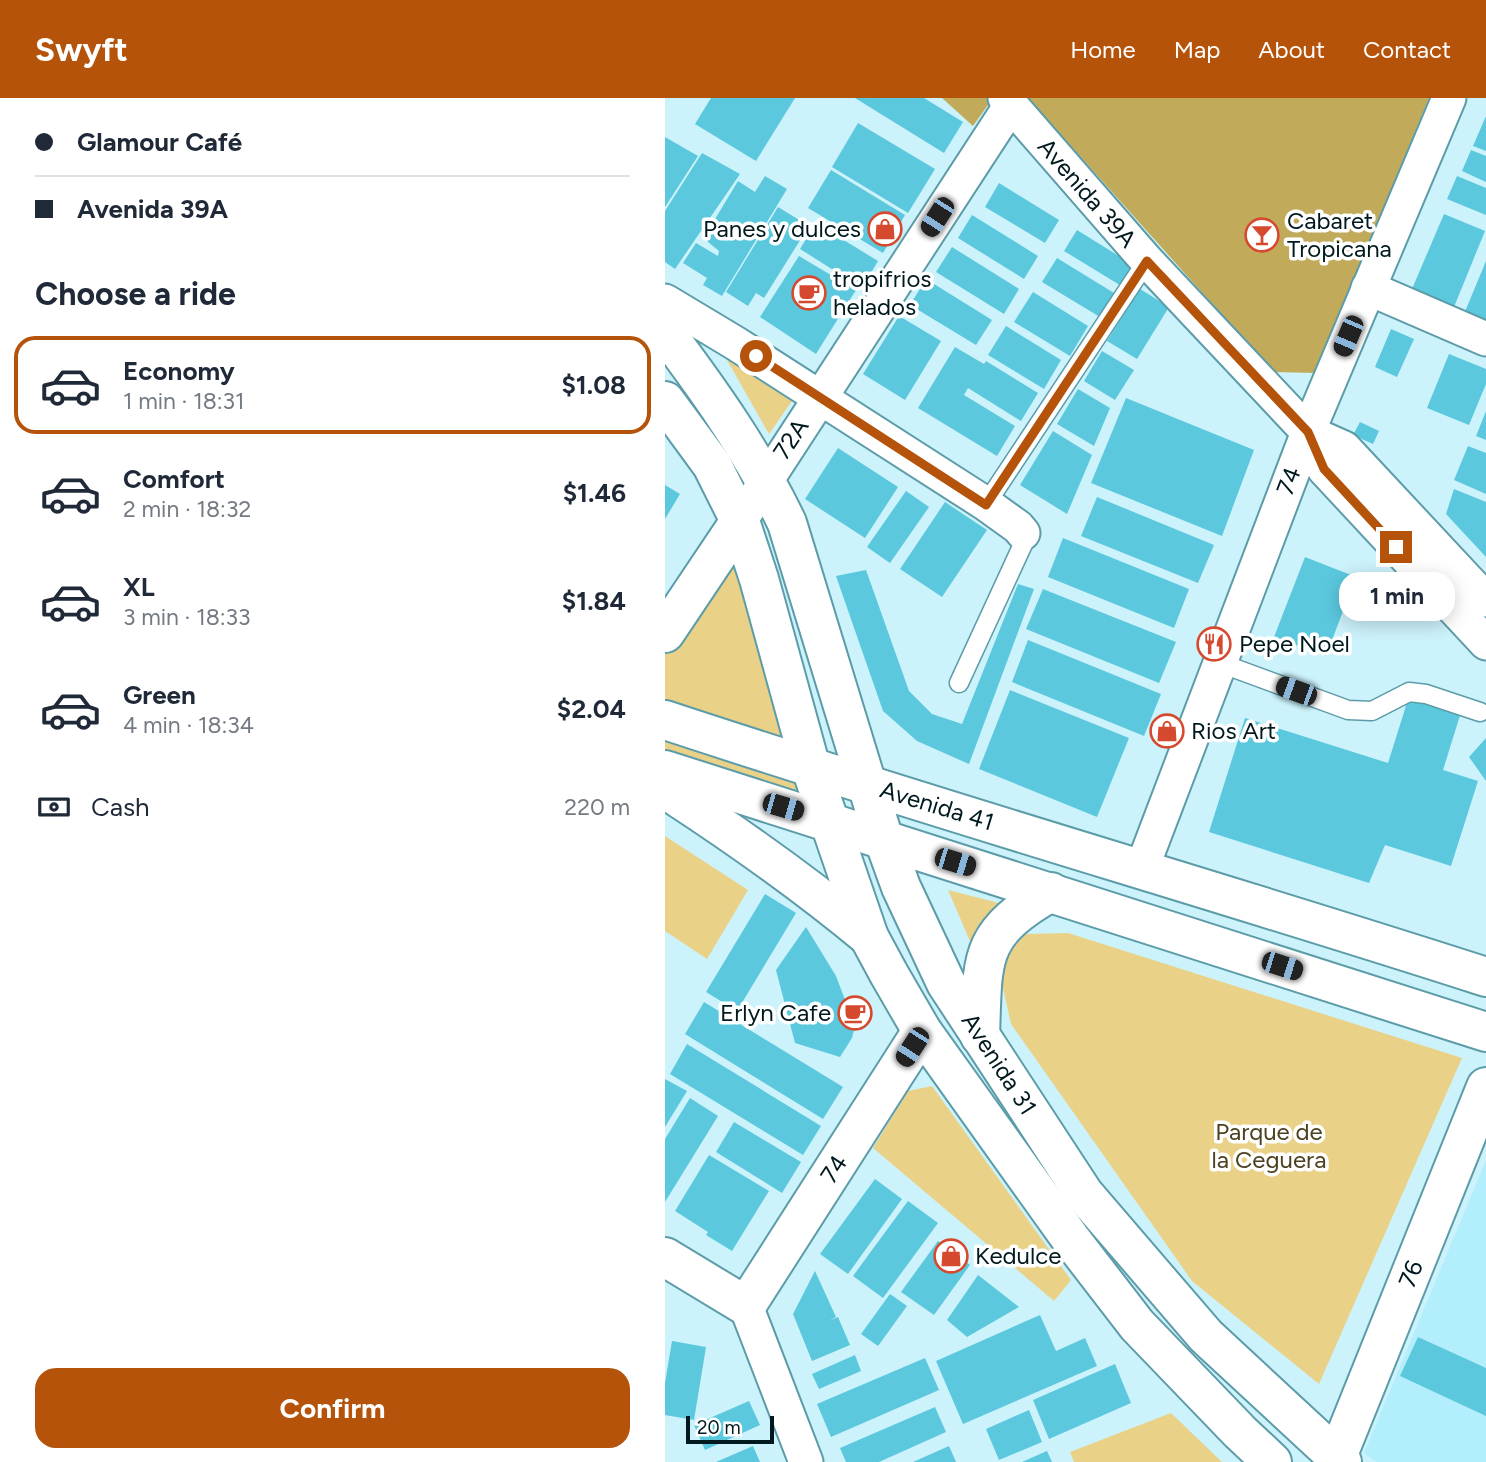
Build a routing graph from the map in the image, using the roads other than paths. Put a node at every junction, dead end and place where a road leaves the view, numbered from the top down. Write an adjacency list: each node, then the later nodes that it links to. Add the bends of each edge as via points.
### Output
1 (1449, 98): 4 (street, 74)
2 (1008, 102): 3 (street, Avenida 39A); 8 (street, 72A)
3 (1147, 261): 10 (street, Avenida 39A); 12 (lane)
4 (1368, 288): 7 (street); 10 (street, 74)
5 (665, 301): 8 (street)
6 (665, 332): 11 (main road, Avenida 41, via 713,395)
7 (1486, 339)
8 (819, 397): 11 (street, 72A); 12 (street)
9 (665, 401): 13 (main road, via 712,465)
10 (1308, 432): 15 (street, Avenida 39A, via 1344,448); 17 (street, Avenida 39A, via 1324,469); 18 (street, 74)
11 (766, 479): 13 (street, 72A); 24 (main road, Avenida 41, via 787,523)
12 (986, 505): 14 (street)
13 (740, 521): 16 (main road, 72A); 22 (main road)
14 (1023, 533): 19 (lane, via 1024,542)
15 (1486, 600)
16 (665, 633)
17 (1486, 643)
18 (1220, 663): 20 (lane, via 1348,710 1372,711 1409,692); 28 (street, 74)
19 (959, 683)
20 (1480, 712)
21 (665, 720): 22 (main road)
22 (811, 768): 24 (main road); 26 (main road)
23 (665, 770): 26 (main road)
24 (866, 785): 27 (main road, Avenida 31); 28 (main road, Avenida 41)
25 (665, 789): 30 (main road, via 763,854)
26 (828, 820): 27 (main road, Avenida 41); 30 (main road, Avenida 31)
27 (884, 840): 29 (main road, Avenida 41); 34 (main road, Avenida 31, via 946,983)
28 (1142, 868): 31 (main road, Avenida 41)
29 (1051, 892): 33 (main road, Avenida 41); 34 (main road, via 1022,908 994,936 982,967)
30 (869, 937): 32 (main road, Avenida 31)
31 (1486, 977)
32 (922, 1031): 37 (main road, 74); 40 (main road, Avenida 31, via 1137,1325)
33 (1486, 1032)
34 (980, 1036): 38 (main road, Avenida 31, via 1084,1194 1206,1336)
35 (1486, 1087): 38 (main road, 76)
36 (665, 1257): 37 (main road)
37 (746, 1306): 39 (street)
38 (1338, 1460)
39 (806, 1462)
40 (1272, 1462)

